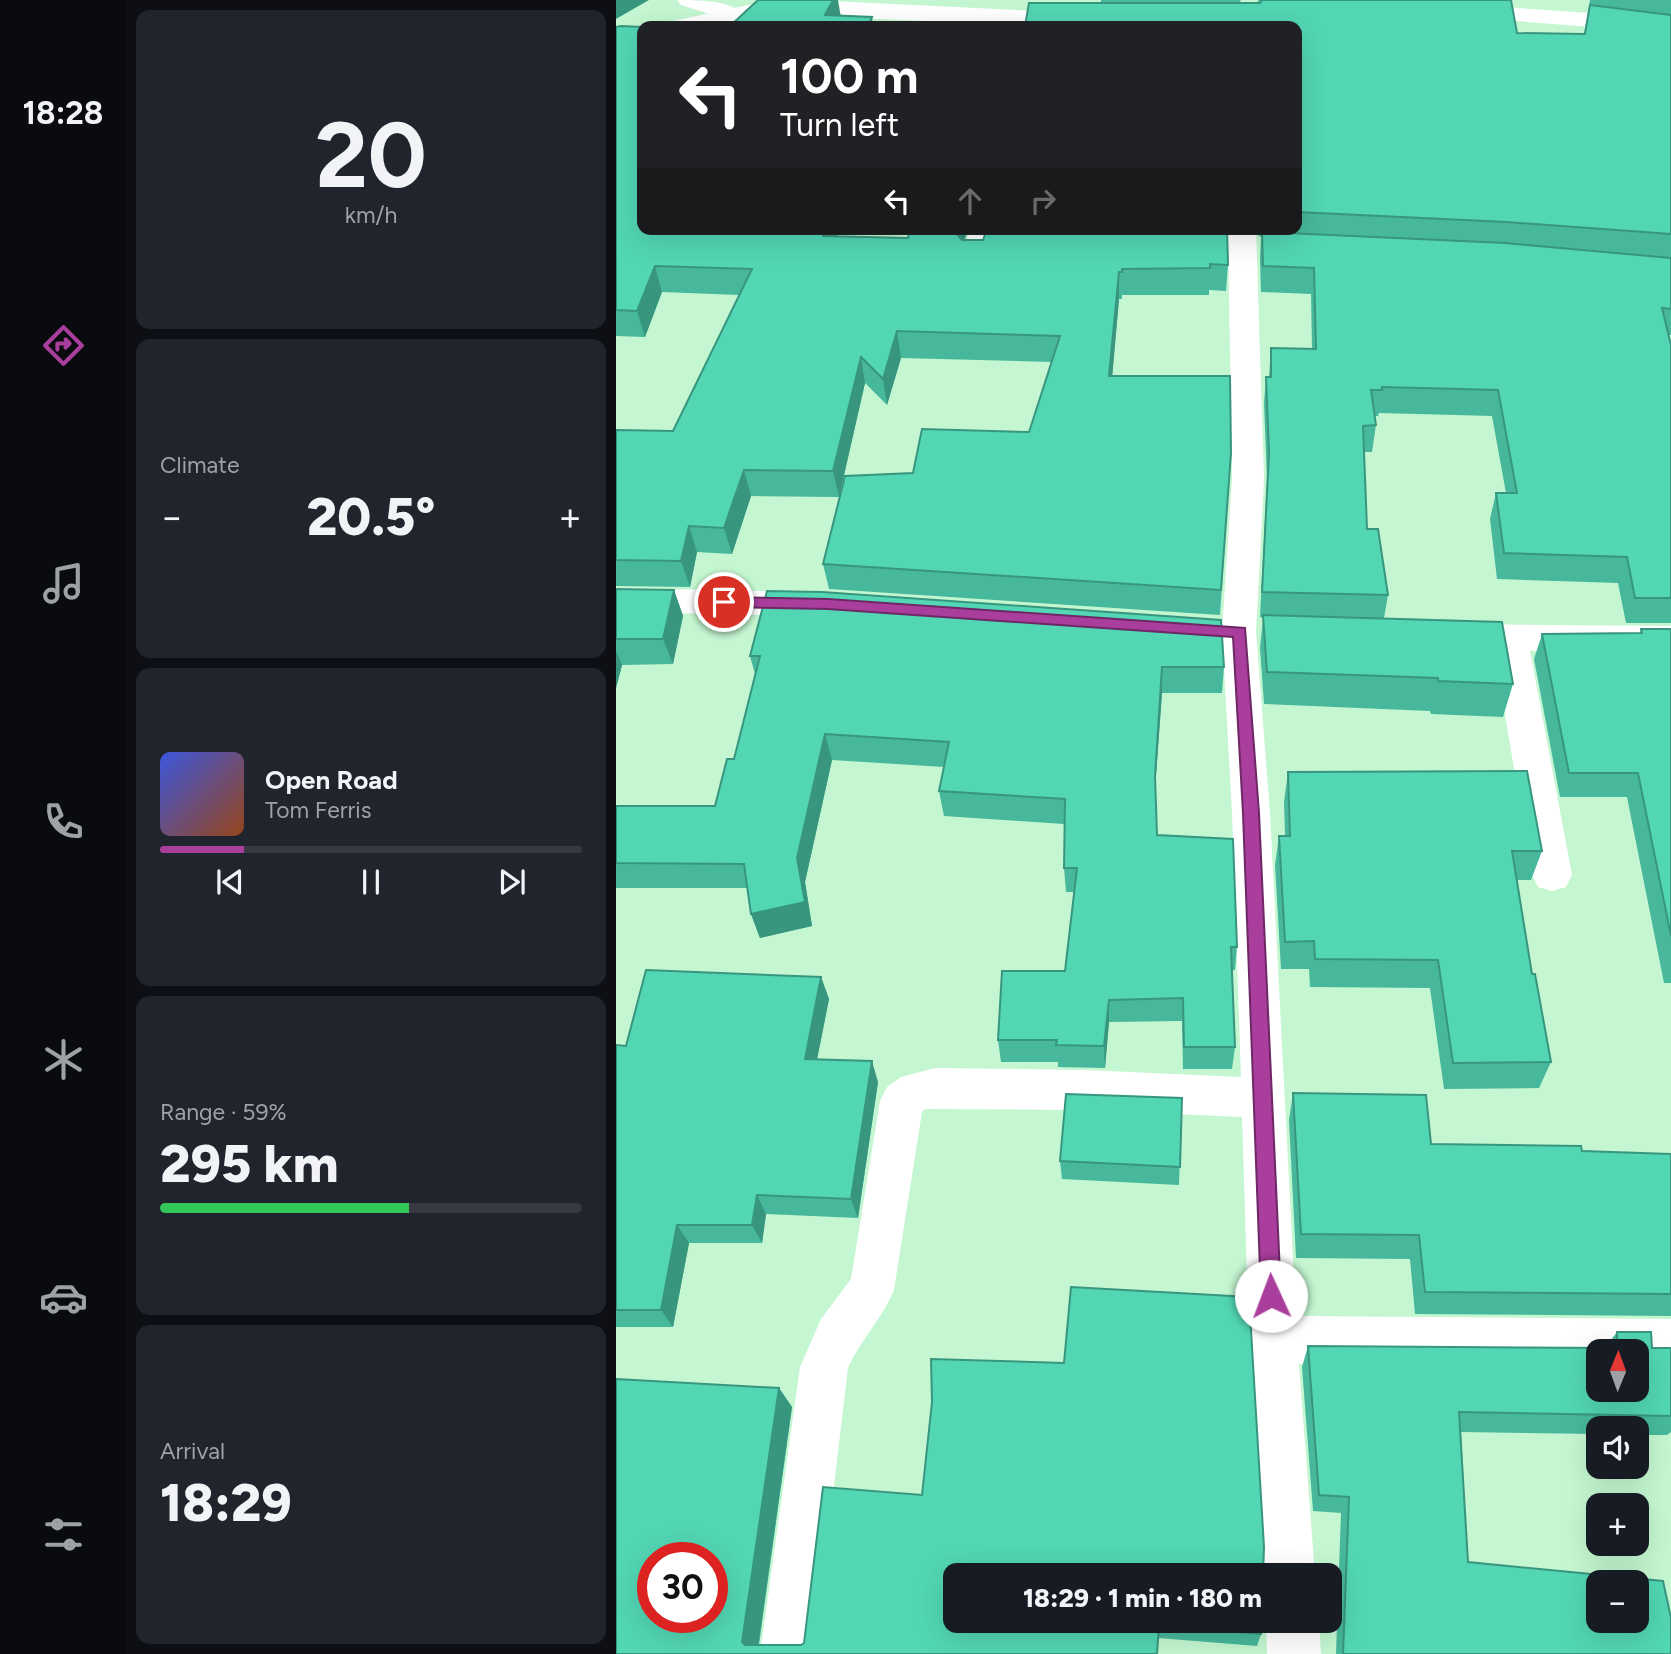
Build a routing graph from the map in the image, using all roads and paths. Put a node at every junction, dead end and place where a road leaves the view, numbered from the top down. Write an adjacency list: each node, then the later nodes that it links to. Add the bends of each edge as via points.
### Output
1 (689, 0): 5 (street)
2 (806, 0): 5 (street)
3 (821, 0): 8 (street, via 852,11)
4 (1434, 9): 10 (street)
5 (732, 14): 7 (street)
6 (1107, 20): 9 (street)
7 (702, 21)
8 (999, 21)
9 (1081, 21)
10 (1664, 24)
11 (982, 235): 13 (street)
12 (1251, 242): 20 (street, via 1248,479 1239,632)
13 (975, 258)
14 (616, 600): 15 (street)
15 (855, 606)
16 (1429, 637): 17 (street)
17 (1510, 639): 18 (street); 19 (street)
18 (1671, 639)
19 (1552, 875)
20 (1263, 1098): 21 (street); 25 (street, via 935,1088 916,1091 902,1101 876,1275 824,1367)
21 (1273, 1340): 22 (street); 23 (street)
22 (1671, 1343)
23 (1288, 1563)
24 (1293, 1633): 26 (street)
25 (787, 1654)
26 (1294, 1654)

